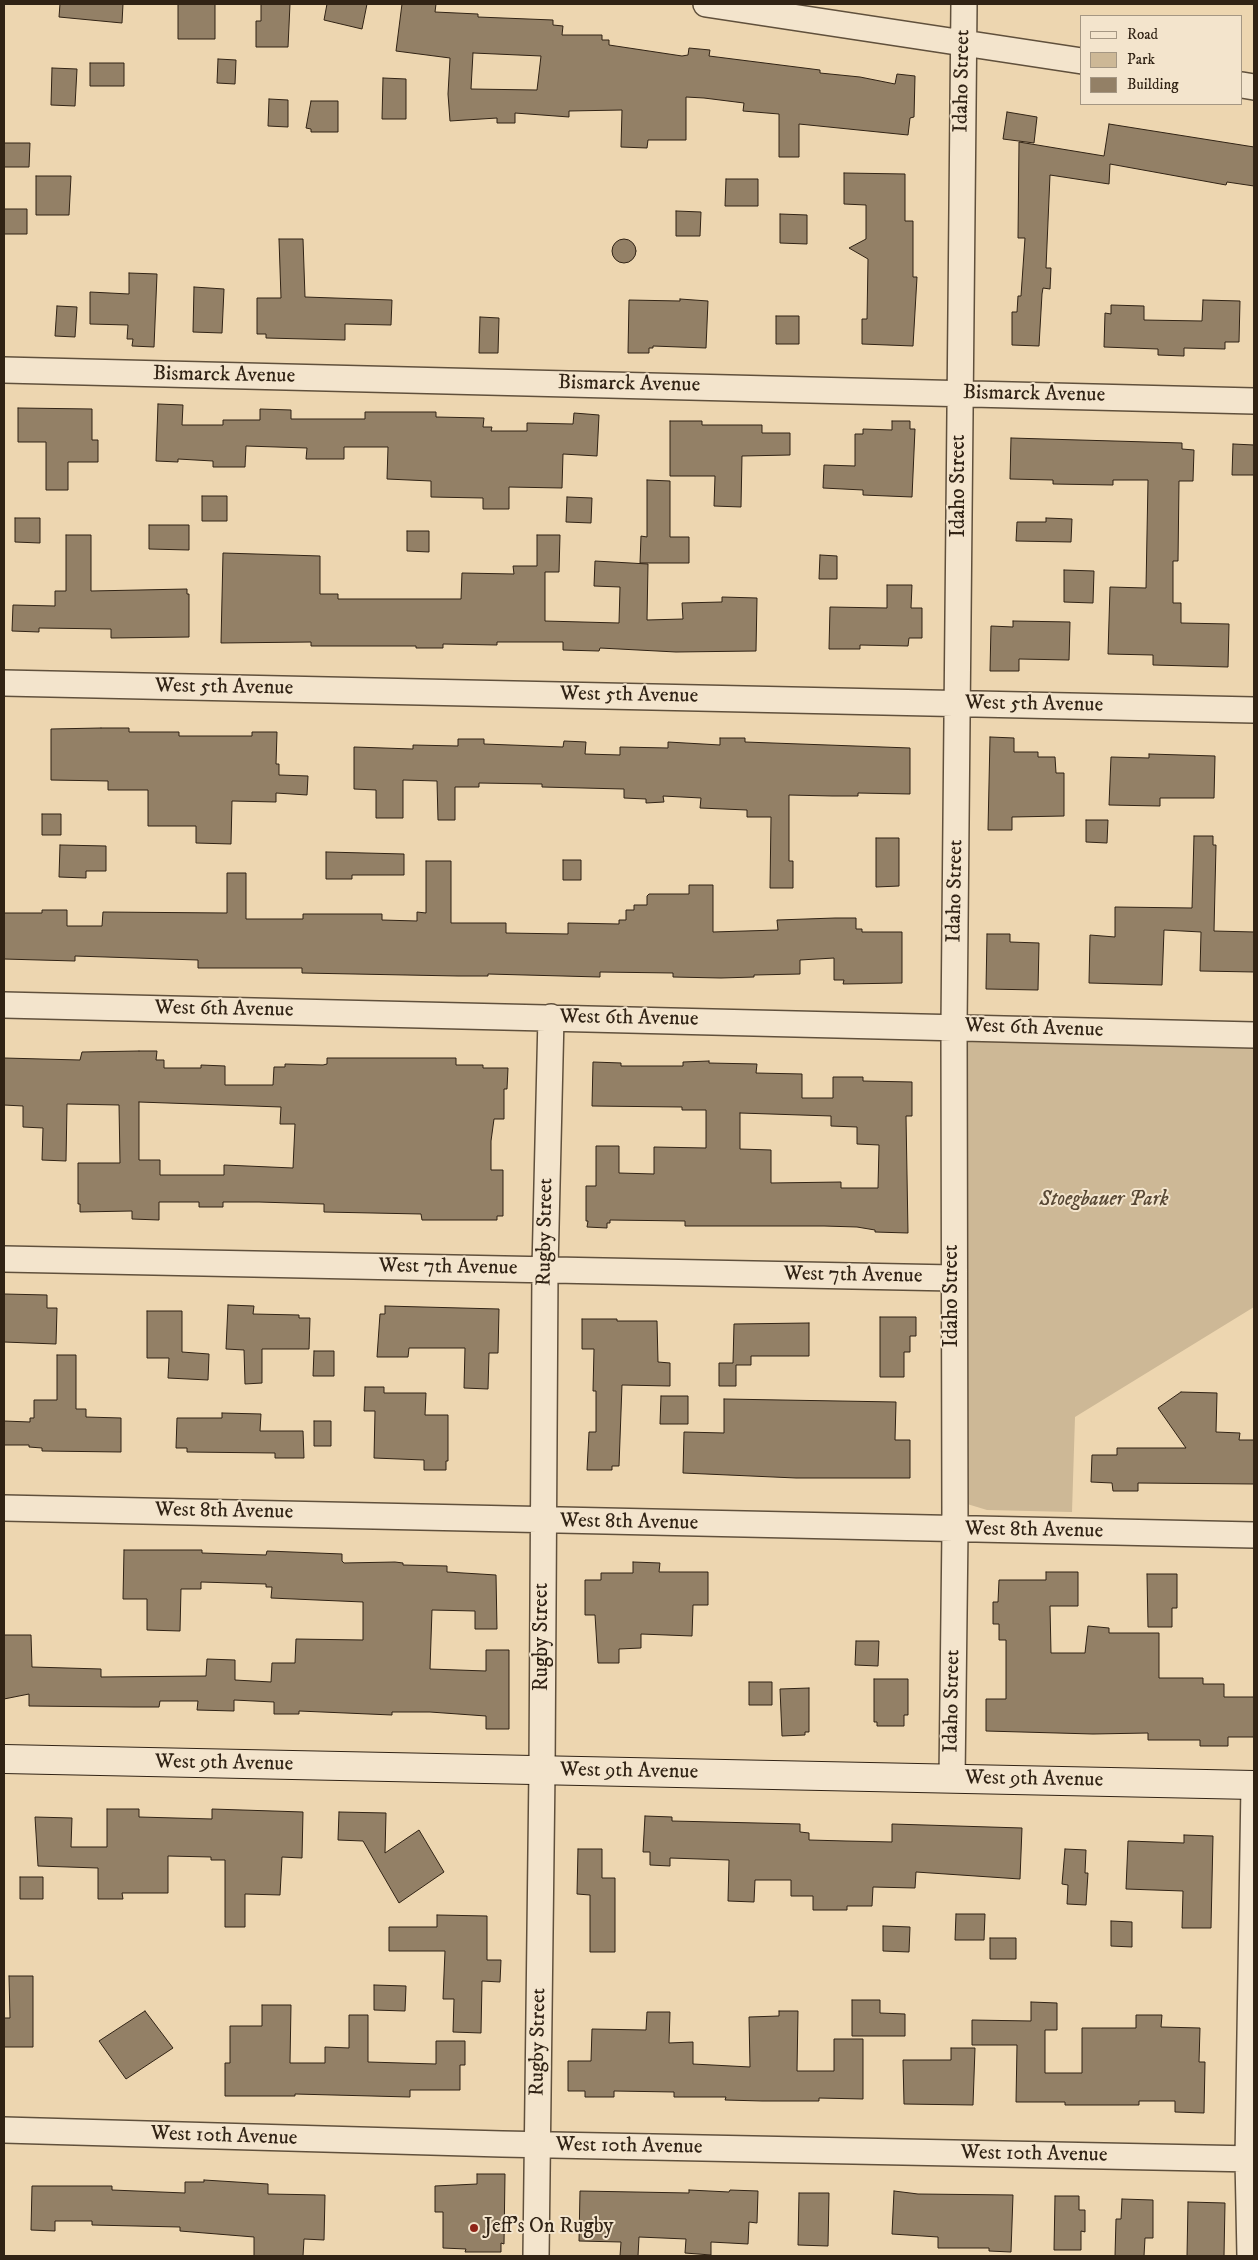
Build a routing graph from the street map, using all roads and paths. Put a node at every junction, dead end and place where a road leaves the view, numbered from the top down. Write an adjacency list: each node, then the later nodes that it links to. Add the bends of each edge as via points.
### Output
1 (706, 4): 3 (street)
2 (964, 4): 3 (street, Idaho Street)
3 (963, 43): 4 (street); 6 (street, Idaho Street)
4 (1080, 61)
5 (4, 370): 6 (street, Bismarck Avenue)
6 (960, 393): 7 (street, Bismarck Avenue); 9 (street, Idaho Street)
7 (1254, 401)
8 (4, 683): 9 (street, West 5th Avenue)
9 (958, 703): 10 (street, West 5th Avenue); 13 (street, Idaho Street)
10 (1254, 710)
11 (4, 1005): 12 (street, West 6th Avenue)
12 (551, 1017): 13 (street, West 6th Avenue); 16 (street, Rugby Street)
13 (954, 1026): 14 (street, West 6th Avenue); 17 (street, Idaho Street)
14 (1254, 1034)
15 (4, 1258): 16 (street, West 7th Avenue)
16 (545, 1269): 17 (street, West 7th Avenue); 19 (street, Rugby Street)
17 (953, 1278): 20 (street, Idaho Street)
18 (4, 1508): 19 (street, West 8th Avenue)
19 (543, 1521): 20 (street, West 8th Avenue); 23 (street, Rugby Street)
20 (955, 1530): 21 (street, West 8th Avenue); 24 (street, Idaho Street)
21 (1254, 1535)
22 (4, 1759): 23 (main road, West 9th Avenue)
23 (542, 1770): 24 (main road, West 9th Avenue); 27 (street, Rugby Street)
24 (952, 1779): 25 (main road, West 9th Avenue)
25 (1254, 1785): 28 (street)
26 (4, 2130): 27 (street, West 10th Avenue)
27 (538, 2145): 28 (street, West 10th Avenue); 29 (street, Rugby Street)
28 (1251, 2159): 30 (street)
29 (536, 2256)
30 (1250, 2256)

